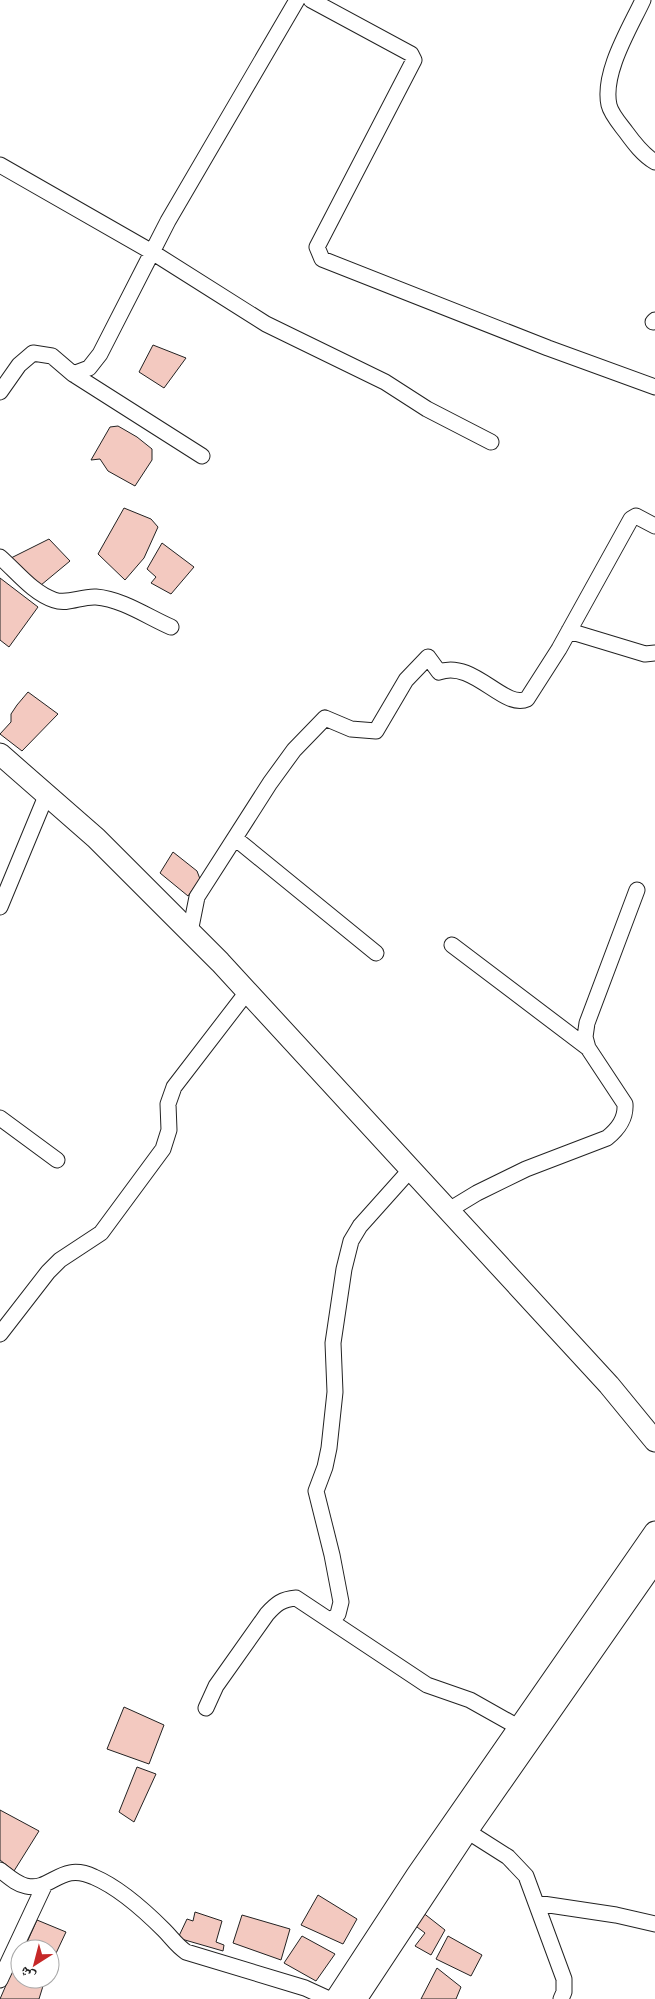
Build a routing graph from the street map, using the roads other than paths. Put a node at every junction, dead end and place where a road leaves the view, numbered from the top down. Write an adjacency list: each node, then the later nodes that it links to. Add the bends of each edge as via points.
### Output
1 (297, 0): 6 (street)
2 (310, 0): 8 (street, via 411,54 414,60 318,247 322,259)
3 (643, 0): 4 (street, via 618,52 608,93 610,107 624,129)
4 (655, 162)
5 (0, 166): 6 (street)
6 (152, 252): 7 (street, via 100,354 89,368); 10 (street, via 266,324 385,382 427,409)
7 (73, 374): 9 (street, via 52,356 33,353 9,377); 11 (street)
8 (655, 388)
9 (0, 392)
10 (491, 442)
11 (202, 456)
12 (655, 526): 15 (street, via 636,516 631,519)
13 (0, 557): 14 (street, via 35,590 56,601 96,597 118,602)
14 (171, 627)
15 (569, 631): 16 (street, via 645,654); 19 (street, via 533,692 524,701 514,700 474,675 461,671 439,672 428,658 406,680 376,731 350,729 325,718 294,750)
16 (655, 653)
17 (0, 754): 18 (main road)
18 (46, 796): 21 (street); 22 (main road, via 96,838)
19 (236, 839): 22 (street, via 197,897); 24 (street)
20 (637, 890): 26 (street, via 587,1023 585,1037)
21 (0, 907)
22 (190, 932): 25 (main road)
23 (452, 945): 26 (street)
24 (376, 953)
25 (247, 992): 29 (main road); 31 (street, via 174,1087 168,1104 170,1130 163,1150 101,1233 60,1260 48,1272)
26 (588, 1048): 30 (street, via 625,1104 623,1118 616,1130 599,1142 526,1169)
27 (0, 1118): 28 (street)
28 (56, 1160)
29 (411, 1169): 30 (main road); 35 (street, via 360,1226 351,1241 344,1269 333,1344 335,1392 329,1448 316,1491 341,1602 338,1614)
30 (449, 1210): 32 (main road, via 609,1385)
31 (0, 1334)
32 (655, 1441)
33 (655, 1532): 37 (main road)
34 (655, 1561): 38 (main road)
35 (332, 1620): 36 (street, via 296,1598 286,1598 276,1604 216,1686); 37 (street, via 427,1685 470,1700)
36 (206, 1708)
37 (518, 1727): 45 (main road)
38 (467, 1831): 41 (street, via 520,1867); 46 (main road)
39 (0, 1870): 40 (street, via 28,1887)
40 (45, 1884): 43 (street); 44 (street, via 75,1871 94,1877 137,1906 186,1952 305,1988)
41 (536, 1903): 42 (street); 47 (street, via 564,1979)
42 (655, 1924)
43 (0, 1980)
44 (329, 1999)
45 (336, 1999)
46 (356, 1999)
47 (561, 1999)

